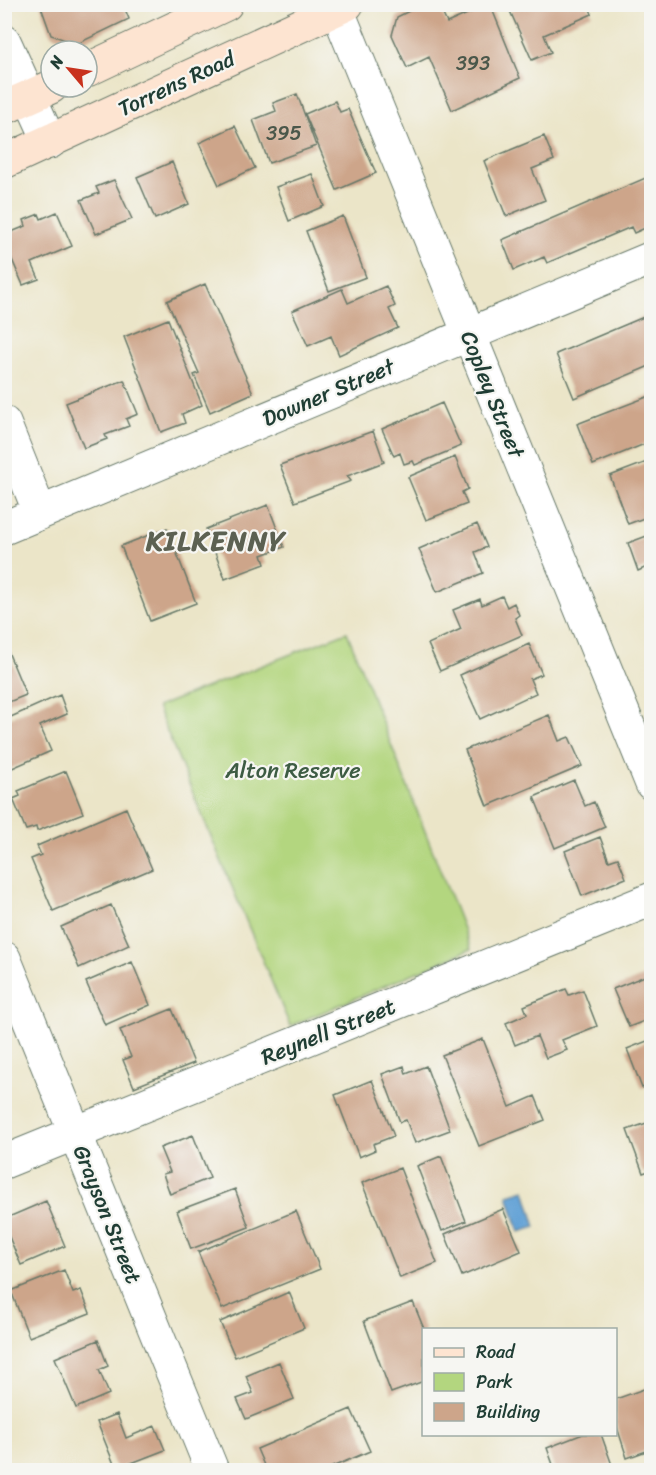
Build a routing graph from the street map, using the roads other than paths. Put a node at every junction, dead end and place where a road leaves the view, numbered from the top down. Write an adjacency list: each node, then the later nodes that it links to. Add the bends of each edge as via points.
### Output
1 (226, 4): 4 (main road)
2 (339, 6): 6 (main road, Torrens Road); 9 (street, Copley Street)
3 (4, 41): 5 (street)
4 (99, 64)
5 (28, 97): 6 (street)
6 (50, 142): 7 (main road, Torrens Road)
7 (4, 162)
8 (651, 258): 9 (street, Downer Street)
9 (468, 333): 11 (street, Downer Street); 13 (street, Copley Street)
10 (4, 423): 11 (street)
11 (40, 513): 12 (street, Downer Street)
12 (4, 528)
13 (651, 784)
14 (651, 899): 16 (street, Reynell Street)
15 (4, 958): 16 (street, Grayson Street)
16 (75, 1133): 17 (street, Reynell Street); 18 (street, Grayson Street)
17 (4, 1162)
18 (212, 1470)

